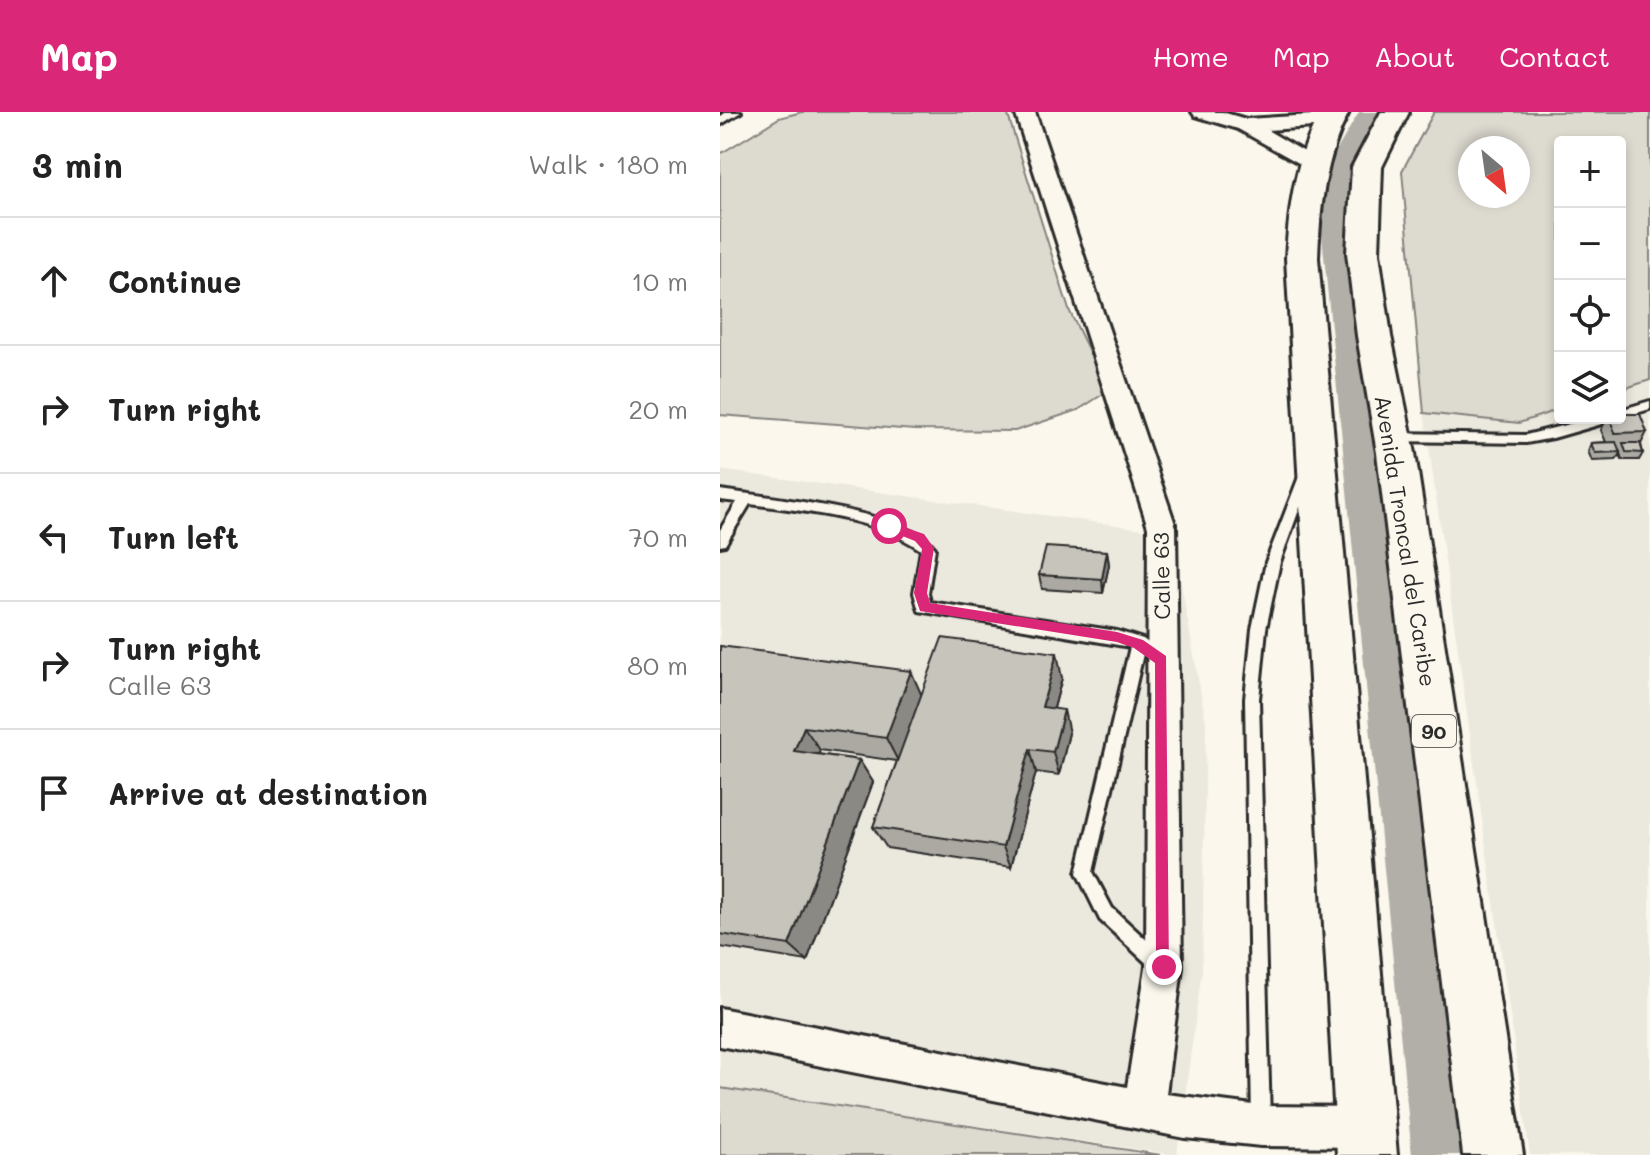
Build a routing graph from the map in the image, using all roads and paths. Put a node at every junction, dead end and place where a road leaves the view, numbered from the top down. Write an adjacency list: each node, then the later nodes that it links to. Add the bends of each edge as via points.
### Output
1 (731, 112): 6 (street)
2 (1025, 112): 17 (street, Calle 63, via 1162,527)
3 (1202, 112): 7 (street)
4 (1395, 112): 12 (highway, Avenida Troncal del Caribe / 90, via 1367,167 1363,253)
5 (1333, 116): 7 (street); 8 (highway)
6 (720, 119)
7 (1245, 125): 8 (street)
8 (1313, 165): 13 (highway, via 1302,258)
9 (1650, 405): 10 (lane)
10 (1626, 412)
11 (1587, 424): 12 (lane, via 1526,439)
12 (1393, 437): 23 (highway, Avenida Troncal del Caribe / 90)
13 (1314, 452): 21 (lane, via 1273,562 1252,699); 22 (highway)
14 (720, 495): 15 (lane)
15 (746, 499): 16 (lane); 17 (lane, via 889,526 919,538 928,548 924,607 1117,637)
16 (720, 541)
17 (1150, 652): 18 (street, Calle 63); 18 (lane, via 1085,873 1106,914)
18 (1164, 967): 20 (street, Calle 63)
19 (720, 1027): 20 (street)
20 (1144, 1109): 21 (street)
21 (1261, 1126): 22 (street)
22 (1366, 1141)
23 (1493, 1155)

